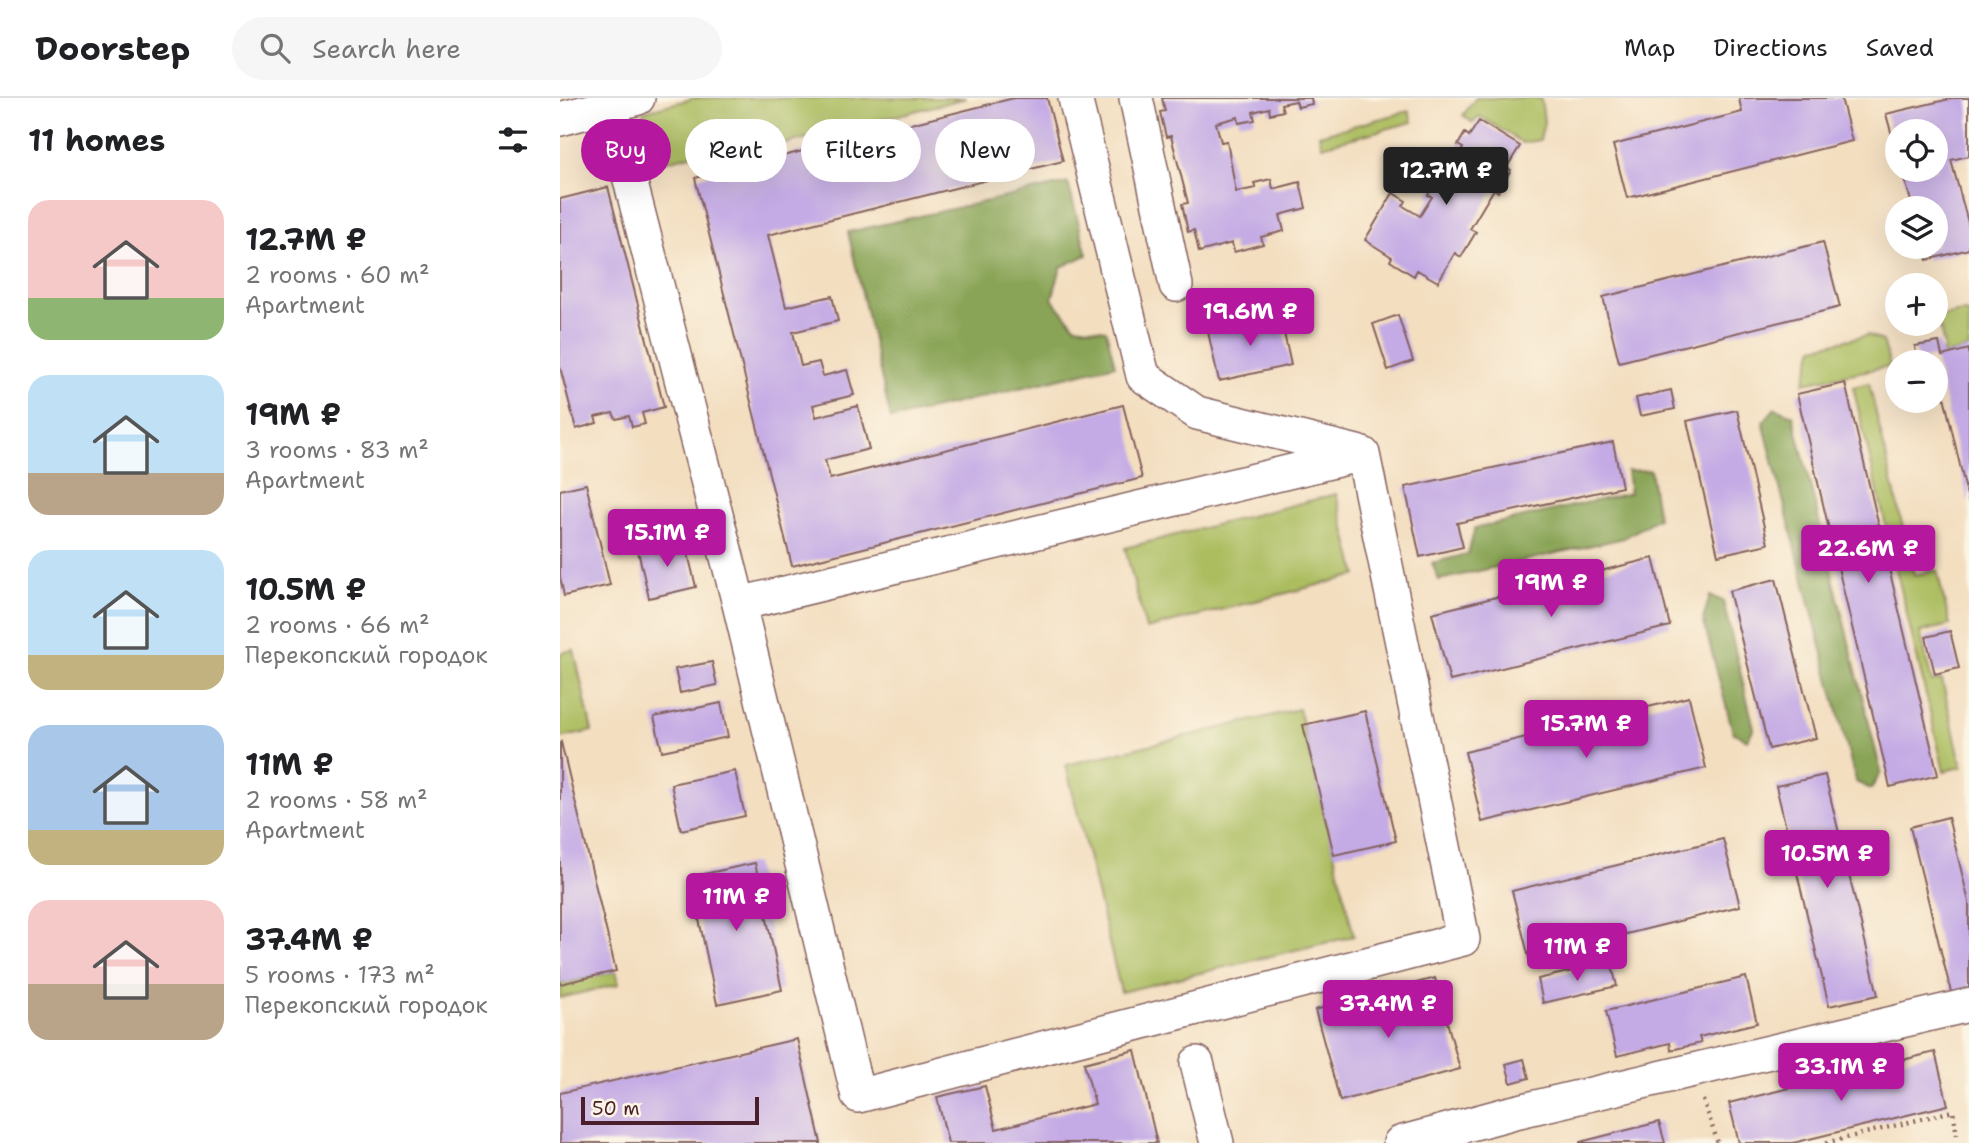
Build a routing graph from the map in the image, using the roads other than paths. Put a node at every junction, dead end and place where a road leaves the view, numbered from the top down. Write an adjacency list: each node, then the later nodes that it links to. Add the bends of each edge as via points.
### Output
1 (1075, 98): 6 (street, via 1143,376 1197,413)
2 (1136, 98): 5 (street)
3 (619, 100): 4 (street); 7 (street)
4 (560, 119)
5 (1177, 285)
6 (1363, 454): 7 (street); 7 (street, via 1463,939 858,1096)
7 (739, 604)
8 (1969, 1006): 11 (street)
9 (1197, 1063): 10 (street)
10 (1217, 1143)
11 (1400, 1143)

